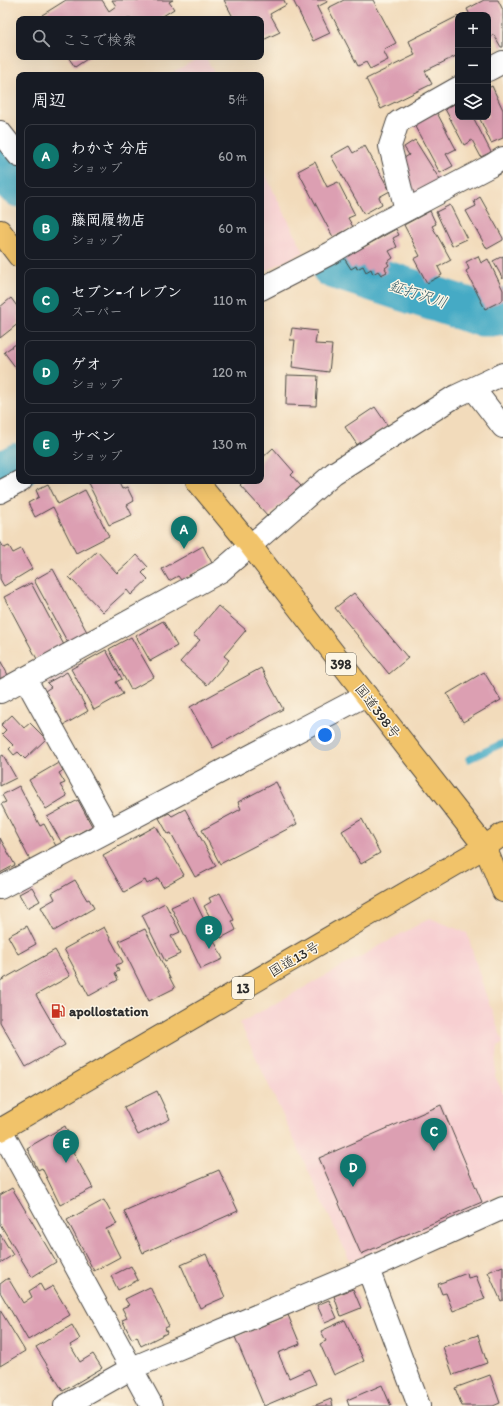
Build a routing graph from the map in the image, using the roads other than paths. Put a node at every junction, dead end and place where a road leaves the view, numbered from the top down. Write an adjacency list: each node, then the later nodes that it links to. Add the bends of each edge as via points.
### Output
1 (503, 62): 2 (street)
2 (491, 68)
3 (455, 90): 7 (street, via 398,122 390,146)
4 (0, 132): 5 (street)
5 (16, 152)
6 (503, 158): 7 (street)
7 (406, 210): 10 (street)
8 (0, 231): 9 (highway)
9 (16, 252)
10 (264, 287)
11 (503, 374): 12 (street)
12 (473, 388): 13 (street); 17 (street, via 454,397 334,473)
13 (503, 427)
14 (16, 484): 16 (street)
15 (199, 484): 17 (highway, 国道398号 / 398)
16 (0, 492)
17 (250, 545): 18 (street, via 221,571); 20 (highway, 国道398号 / 398)
18 (25, 678): 19 (street); 21 (street)
19 (0, 692)
20 (366, 695): 21 (street); 23 (highway, 国道398号 / 398)
21 (109, 830): 24 (street)
22 (503, 834): 23 (highway, 国道13号 / 13)
23 (485, 847): 25 (highway, 国道398号 / 398); 26 (highway, 国道13号 / 13)
24 (0, 888)
25 (503, 891)
26 (0, 1129): 29 (street)
27 (503, 1208): 28 (street)
28 (368, 1269): 29 (street); 32 (street)
29 (132, 1368): 30 (street); 31 (street)
30 (65, 1406)
31 (152, 1406)
32 (419, 1406)

